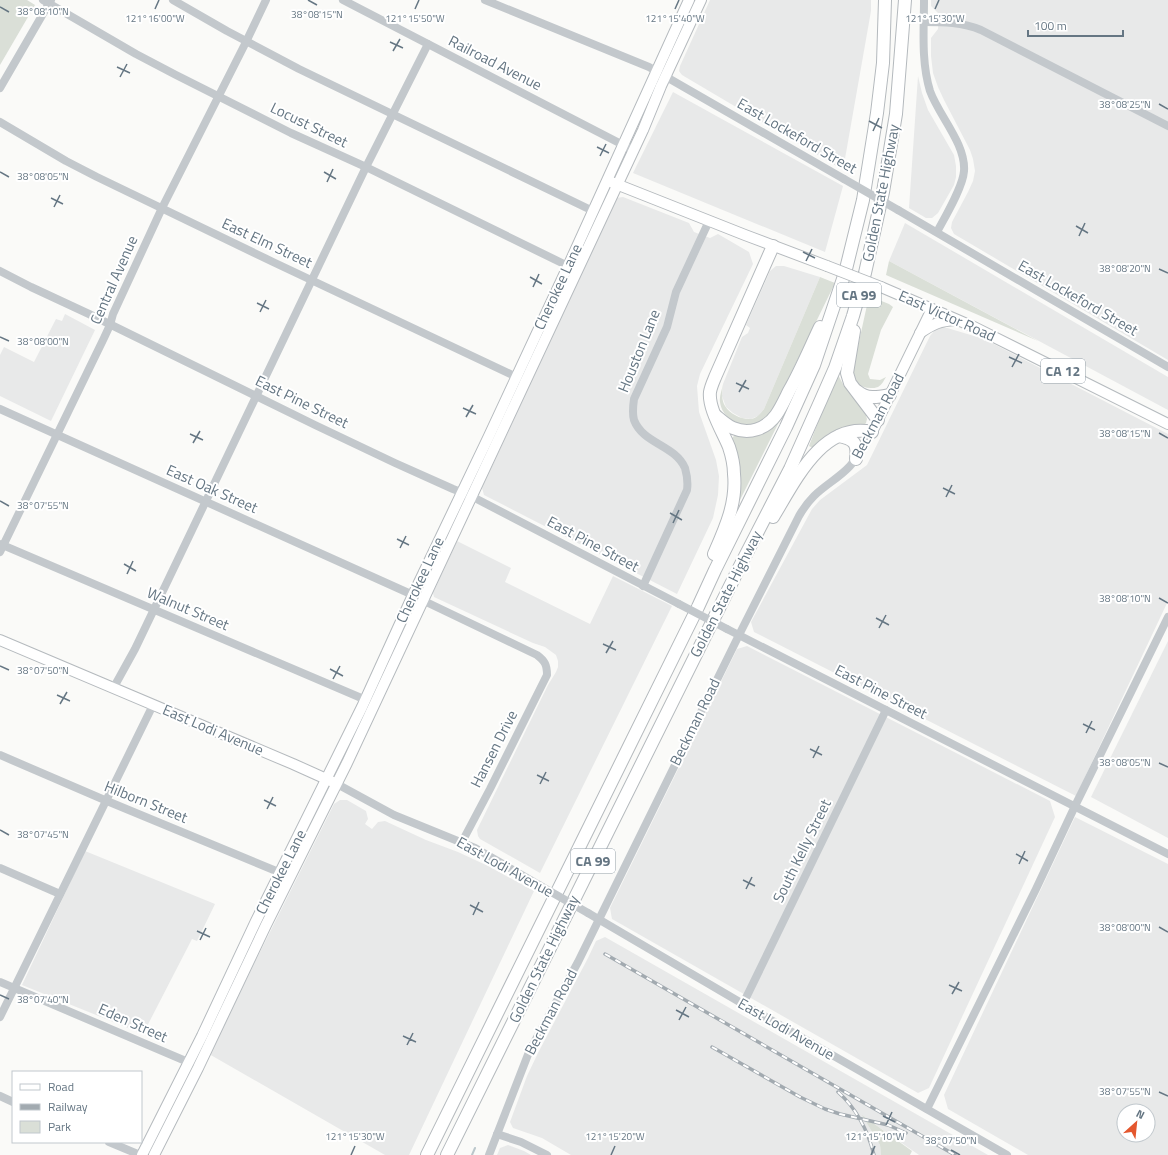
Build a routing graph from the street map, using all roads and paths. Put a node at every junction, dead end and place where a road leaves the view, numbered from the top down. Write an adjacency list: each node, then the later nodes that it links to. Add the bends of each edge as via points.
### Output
1 (173, 0): 12 (street)
2 (266, 0): 12 (street)
3 (343, 0): 13 (street, Railroad Avenue)
4 (485, 0): 14 (street, East Lockeford Street)
5 (689, 0): 14 (main road, Cherokee Lane)
6 (701, 0): 15 (main road, Cherokee Lane)
7 (885, 0): 35 (highway, Golden State Highway / CA 99, via 878,113 863,200)
8 (905, 0): 33 (highway, Golden State Highway / CA 99, via 895,121 883,192)
9 (924, 0): 11 (street)
10 (47, 1): 16 (street); 17 (street, Locust Street, via 136,54)
11 (924, 22): 20 (street, via 974,26); 29 (street, via 923,51 926,76 936,105 963,157 964,172 961,184)
12 (246, 42): 17 (street, Central Avenue); 18 (street)
13 (428, 44): 18 (street); 21 (street, Railroad Avenue)
14 (656, 71): 15 (street, East Lockeford Street); 21 (main road, Cherokee Lane)
15 (666, 76): 22 (main road, Cherokee Lane); 29 (street, East Lockeford Street, bridge)
16 (0, 88)
17 (219, 96): 23 (street, Locust Street, via 291,133); 26 (street, Central Avenue)
18 (392, 114): 23 (street); 27 (street)
19 (0, 122): 26 (street, East Elm Street, via 66,161)
20 (1168, 126)
21 (623, 145): 22 (street, Railroad Avenue); 24 (main road, Cherokee Lane)
22 (634, 150): 25 (main road, Cherokee Lane)
23 (366, 167): 31 (street, Locust Street); 34 (street)
24 (607, 180): 25 (main road, East Victor Road); 27 (main road, Cherokee Lane)
25 (617, 184): 28 (main road, East Victor Road); 42 (main road, Cherokee Lane)
26 (162, 208): 34 (street, East Elm Street); 38 (street, Central Avenue)
27 (593, 211): 31 (main road, Cherokee Lane)
28 (709, 221): 30 (main road, East Victor Road); 59 (street, Houston Lane, via 676,292 667,327 639,387 632,409 638,428 679,458 686,473 688,486)
29 (937, 232): 40 (street, East Lockeford Street)
30 (773, 246): 36 (main road, East Victor Road / CA 12, bridge); 47 (highway, via 713,384 710,402)
31 (568, 266): 41 (main road, Cherokee Lane)
32 (0, 271): 38 (street, East Pine Street)
33 (865, 272): 43 (highway, via 848,363 847,373); 58 (highway, Golden State Highway / CA 99, via 835,368 790,469)
34 (312, 280): 41 (street, East Elm Street); 44 (street)
35 (841, 285): 47 (highway, via 797,377 771,421 758,430 740,431); 62 (highway, Golden State Highway / CA 99, via 814,365)
36 (932, 309): 37 (main road, East Victor Road / CA 12); 39 (main road, Beckman Road)
37 (957, 320): 39 (main road, via 938,322); 49 (main road, East Victor Road / CA 12)
38 (110, 325): 44 (street, East Pine Street); 51 (street, Central Avenue)
39 (920, 333): 45 (main road, Beckman Road)
40 (1168, 367)
41 (516, 377): 42 (street, East Elm Street); 54 (main road, Cherokee Lane)
42 (526, 381): 55 (main road, Cherokee Lane)
43 (853, 388): 45 (highway, via 868,397); 48 (highway)
44 (256, 395): 54 (street, East Pine Street, via 395,463); 56 (street)
45 (890, 395): 48 (main road, Beckman Road)
46 (0, 409): 51 (street, East Oak Street)
47 (715, 415): 62 (highway, via 729,448 735,494 709,566)
48 (878, 420): 50 (main road, Beckman Road)
49 (1168, 424)
50 (872, 432): 52 (highway, via 850,431); 53 (street, Beckman Road)
51 (57, 435): 56 (street, East Oak Street); 57 (street, Central Avenue)
52 (839, 436): 53 (highway, via 854,442); 58 (highway, via 816,451 755,548)
53 (856, 459): 65 (street, Beckman Road, via 805,506)
54 (461, 492): 55 (street, East Pine Street); 60 (main road, Cherokee Lane)
55 (471, 496): 59 (street, East Pine Street); 61 (main road, Cherokee Lane)
56 (204, 501): 60 (street, East Oak Street); 63 (street)
57 (1, 547): 63 (street, Walnut Street)
58 (739, 568): 95 (highway, Golden State Highway / CA 99)
59 (643, 586): 65 (street, East Pine Street, bridge)
60 (413, 595): 68 (main road, Cherokee Lane)
61 (422, 600): 73 (main road, Cherokee Lane); 76 (street, Hansen Drive, via 537,655 544,660 547,667 547,675)
62 (698, 607): 94 (highway, Golden State Highway / CA 99)
63 (153, 610): 67 (street); 68 (street, Walnut Street)
64 (1167, 621): 75 (street)
65 (739, 635): 70 (street, East Pine Street); 81 (street, Beckman Road)
66 (0, 640): 67 (main road, East Lodi Avenue)
67 (114, 687): 69 (main road, East Lodi Avenue)
68 (366, 700): 72 (main road, Cherokee Lane)
69 (154, 704): 72 (main road, East Lodi Avenue); 74 (street)
70 (886, 710): 75 (street, East Pine Street); 84 (street, South Kelly Street)
71 (0, 755): 74 (street, Hilborn Street)
72 (327, 778): 73 (main road, East Lodi Avenue); 79 (main road, Cherokee Lane)
73 (337, 784): 76 (street, East Lodi Avenue, via 394,815); 93 (main road, Cherokee Lane)
74 (107, 801): 79 (street, Hilborn Street); 80 (street)
75 (1075, 806): 77 (street, East Pine Street); 89 (street)
76 (462, 842): 81 (street, East Lodi Avenue, bridge)
77 (1168, 854)
78 (0, 868): 80 (street)
79 (281, 873): 86 (main road, Cherokee Lane)
80 (60, 894): 83 (street)
81 (598, 920): 84 (street, East Lodi Avenue); 90 (street, Beckman Road, via 529,1052)
82 (0, 982): 83 (street, Eden Street)
83 (15, 988): 85 (street); 86 (street, Eden Street)
84 (743, 1004): 89 (street, East Lodi Avenue)
85 (0, 1017)
86 (188, 1062): 92 (main road, Cherokee Lane)
87 (0, 1096): 88 (street)
88 (12, 1102)
89 (927, 1109): 98 (street, East Lodi Avenue)
90 (498, 1134): 96 (street, Beckman Road); 97 (street, via 522,1142)
91 (111, 1143): 92 (street)
92 (141, 1155)
93 (154, 1155)
94 (427, 1155)
95 (447, 1155)
96 (489, 1155)
97 (547, 1155)
98 (1007, 1155)

